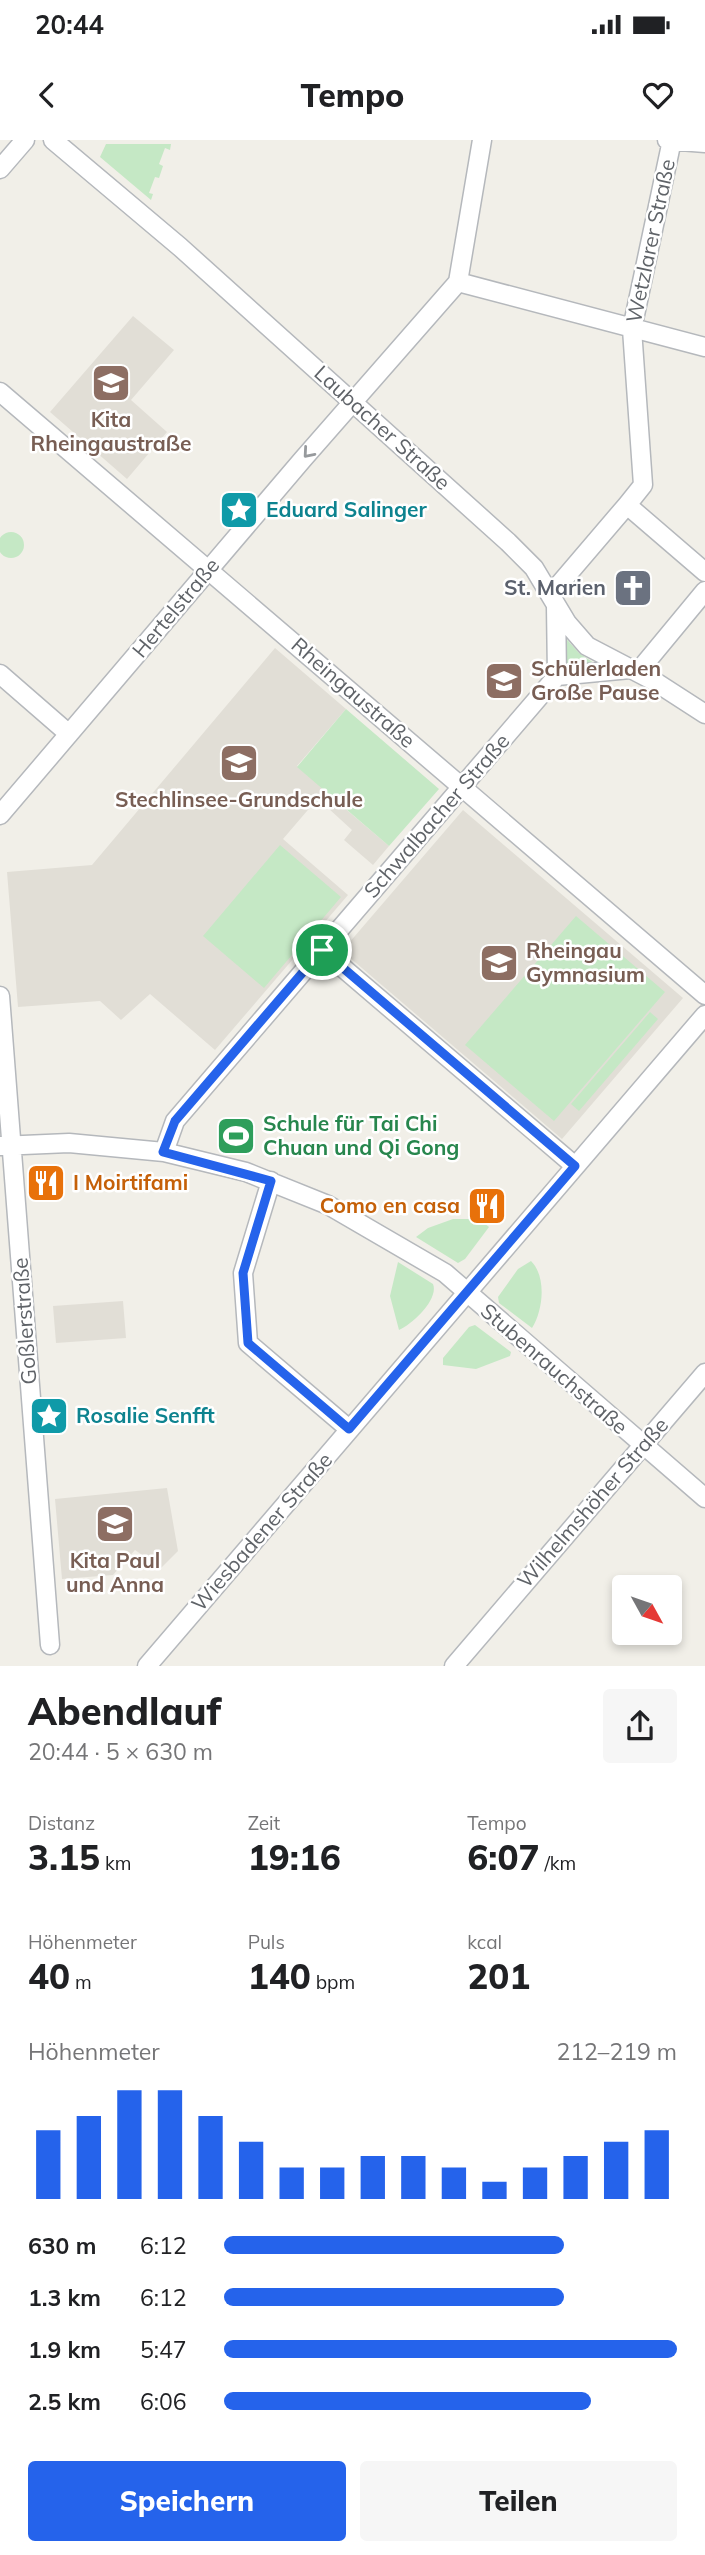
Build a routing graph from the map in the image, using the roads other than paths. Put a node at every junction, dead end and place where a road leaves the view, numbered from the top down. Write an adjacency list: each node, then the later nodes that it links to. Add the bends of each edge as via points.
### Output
1 (25, 140): 6 (street)
2 (53, 140): 11 (street, Laubacher Straße)
3 (482, 140): 7 (street)
4 (671, 140): 5 (street); 8 (street, Wetzlarer Straße)
5 (705, 143)
6 (0, 169)
7 (458, 282): 8 (street); 11 (street, Hertelstraße)
8 (632, 329): 9 (street); 12 (street, Wetzlarer Straße, via 643,485)
9 (705, 347)
10 (0, 392): 13 (street, Rheingaustraße)
11 (353, 402): 13 (street, Hertelstraße, one-way to 13); 16 (street, Laubacher Straße, via 508,542 534,568)
12 (626, 505): 14 (street); 16 (street, Wetzlarer Straße)
13 (208, 570): 21 (street, Hertelstraße); 22 (street, Rheingaustraße)
14 (705, 572)
15 (705, 591): 17 (street)
16 (554, 598): 17 (street, Laubacher Straße, via 580,640); 19 (street)
17 (634, 671): 19 (street); 20 (street, Laubacher Straße)
18 (0, 674): 21 (street)
19 (557, 677): 22 (street, Schwalbacher Straße)
20 (705, 714)
21 (69, 734): 23 (street, Hertelstraße)
22 (462, 787): 24 (street, Schwalbacher Straße); 25 (street, Rheingaustraße)
23 (0, 815)
24 (322, 950): 29 (street, Schwalbacher Straße, via 175,1121); 30 (street)
25 (705, 995)
26 (0, 996): 28 (street, Goßlerstraße)
27 (705, 1015): 30 (street, Wiesbadener Straße)
28 (6, 1145): 29 (street, Stubenrauchstraße, via 69,1143); 37 (street, Goßlerstraße)
29 (163, 1152): 31 (street, Stubenrauchstraße)
30 (575, 1166): 32 (street, Wiesbadener Straße)
31 (271, 1181): 32 (street, Stubenrauchstraße, via 386,1236 445,1273); 34 (street, via 243,1273 248,1343)
32 (466, 1293): 34 (street, Wiesbadener Straße); 35 (street, Stubenrauchstraße)
33 (705, 1373): 35 (street, Wilhelmshöher Straße)
34 (349, 1429): 38 (street, Wiesbadener Straße)
35 (643, 1445): 36 (street, Stubenrauchstraße); 39 (street, Wilhelmshöher Straße)
36 (705, 1498)
37 (50, 1645)
38 (146, 1666)
39 (454, 1666)

